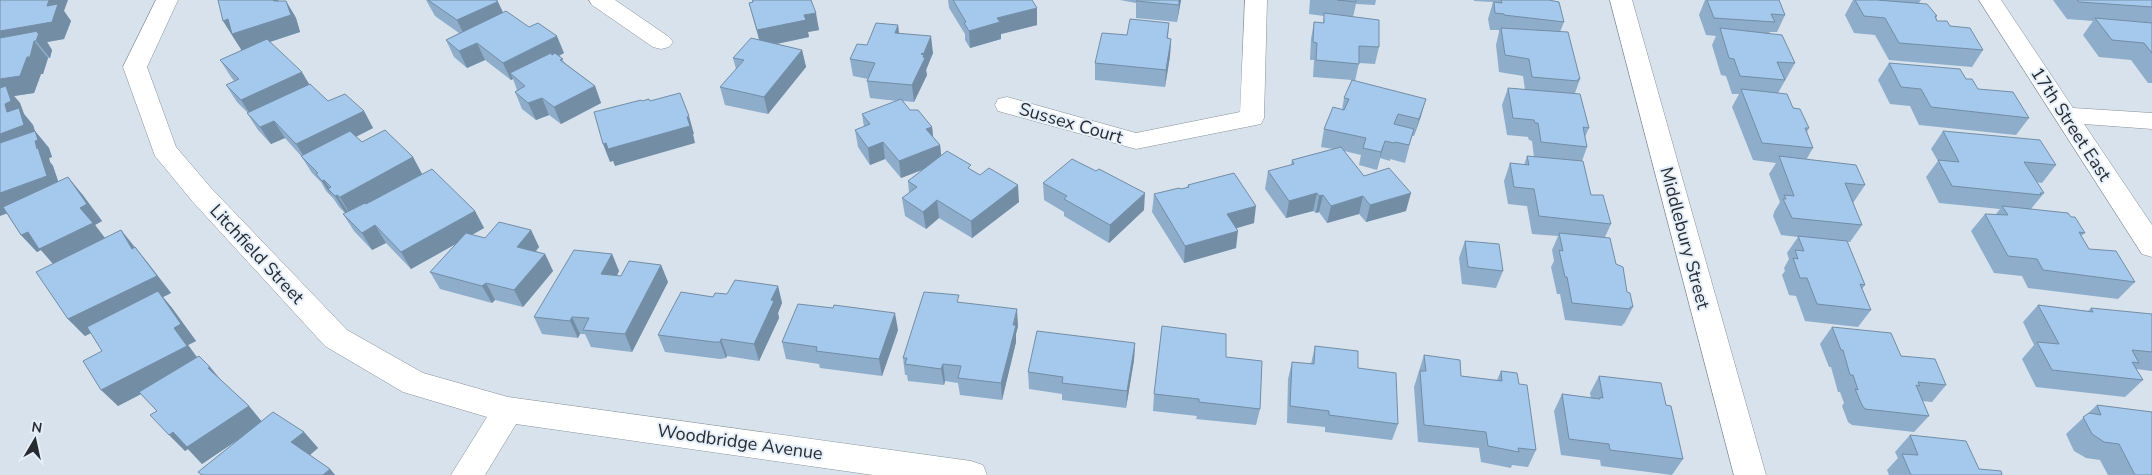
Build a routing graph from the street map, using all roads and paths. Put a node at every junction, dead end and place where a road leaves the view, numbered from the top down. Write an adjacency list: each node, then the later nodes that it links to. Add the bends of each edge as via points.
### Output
1 (167, 0): 11 (street, Litchfield Street, via 134,68 164,150 336,338 414,383)
2 (600, 0): 6 (street)
3 (1256, 0): 7 (street, Sussex Court, via 1252,118 1136,141)
4 (1621, 0): 14 (street, Middlebury Street)
5 (1990, 0): 8 (street, 17th Street East)
6 (661, 42)
7 (1007, 104)
8 (2065, 115): 9 (street); 10 (street, 17th Street East)
9 (2152, 121)
10 (2152, 247)
11 (508, 410): 12 (street); 13 (street, Woodbridge Avenue)
12 (466, 475)
13 (971, 475)
14 (1750, 475)

